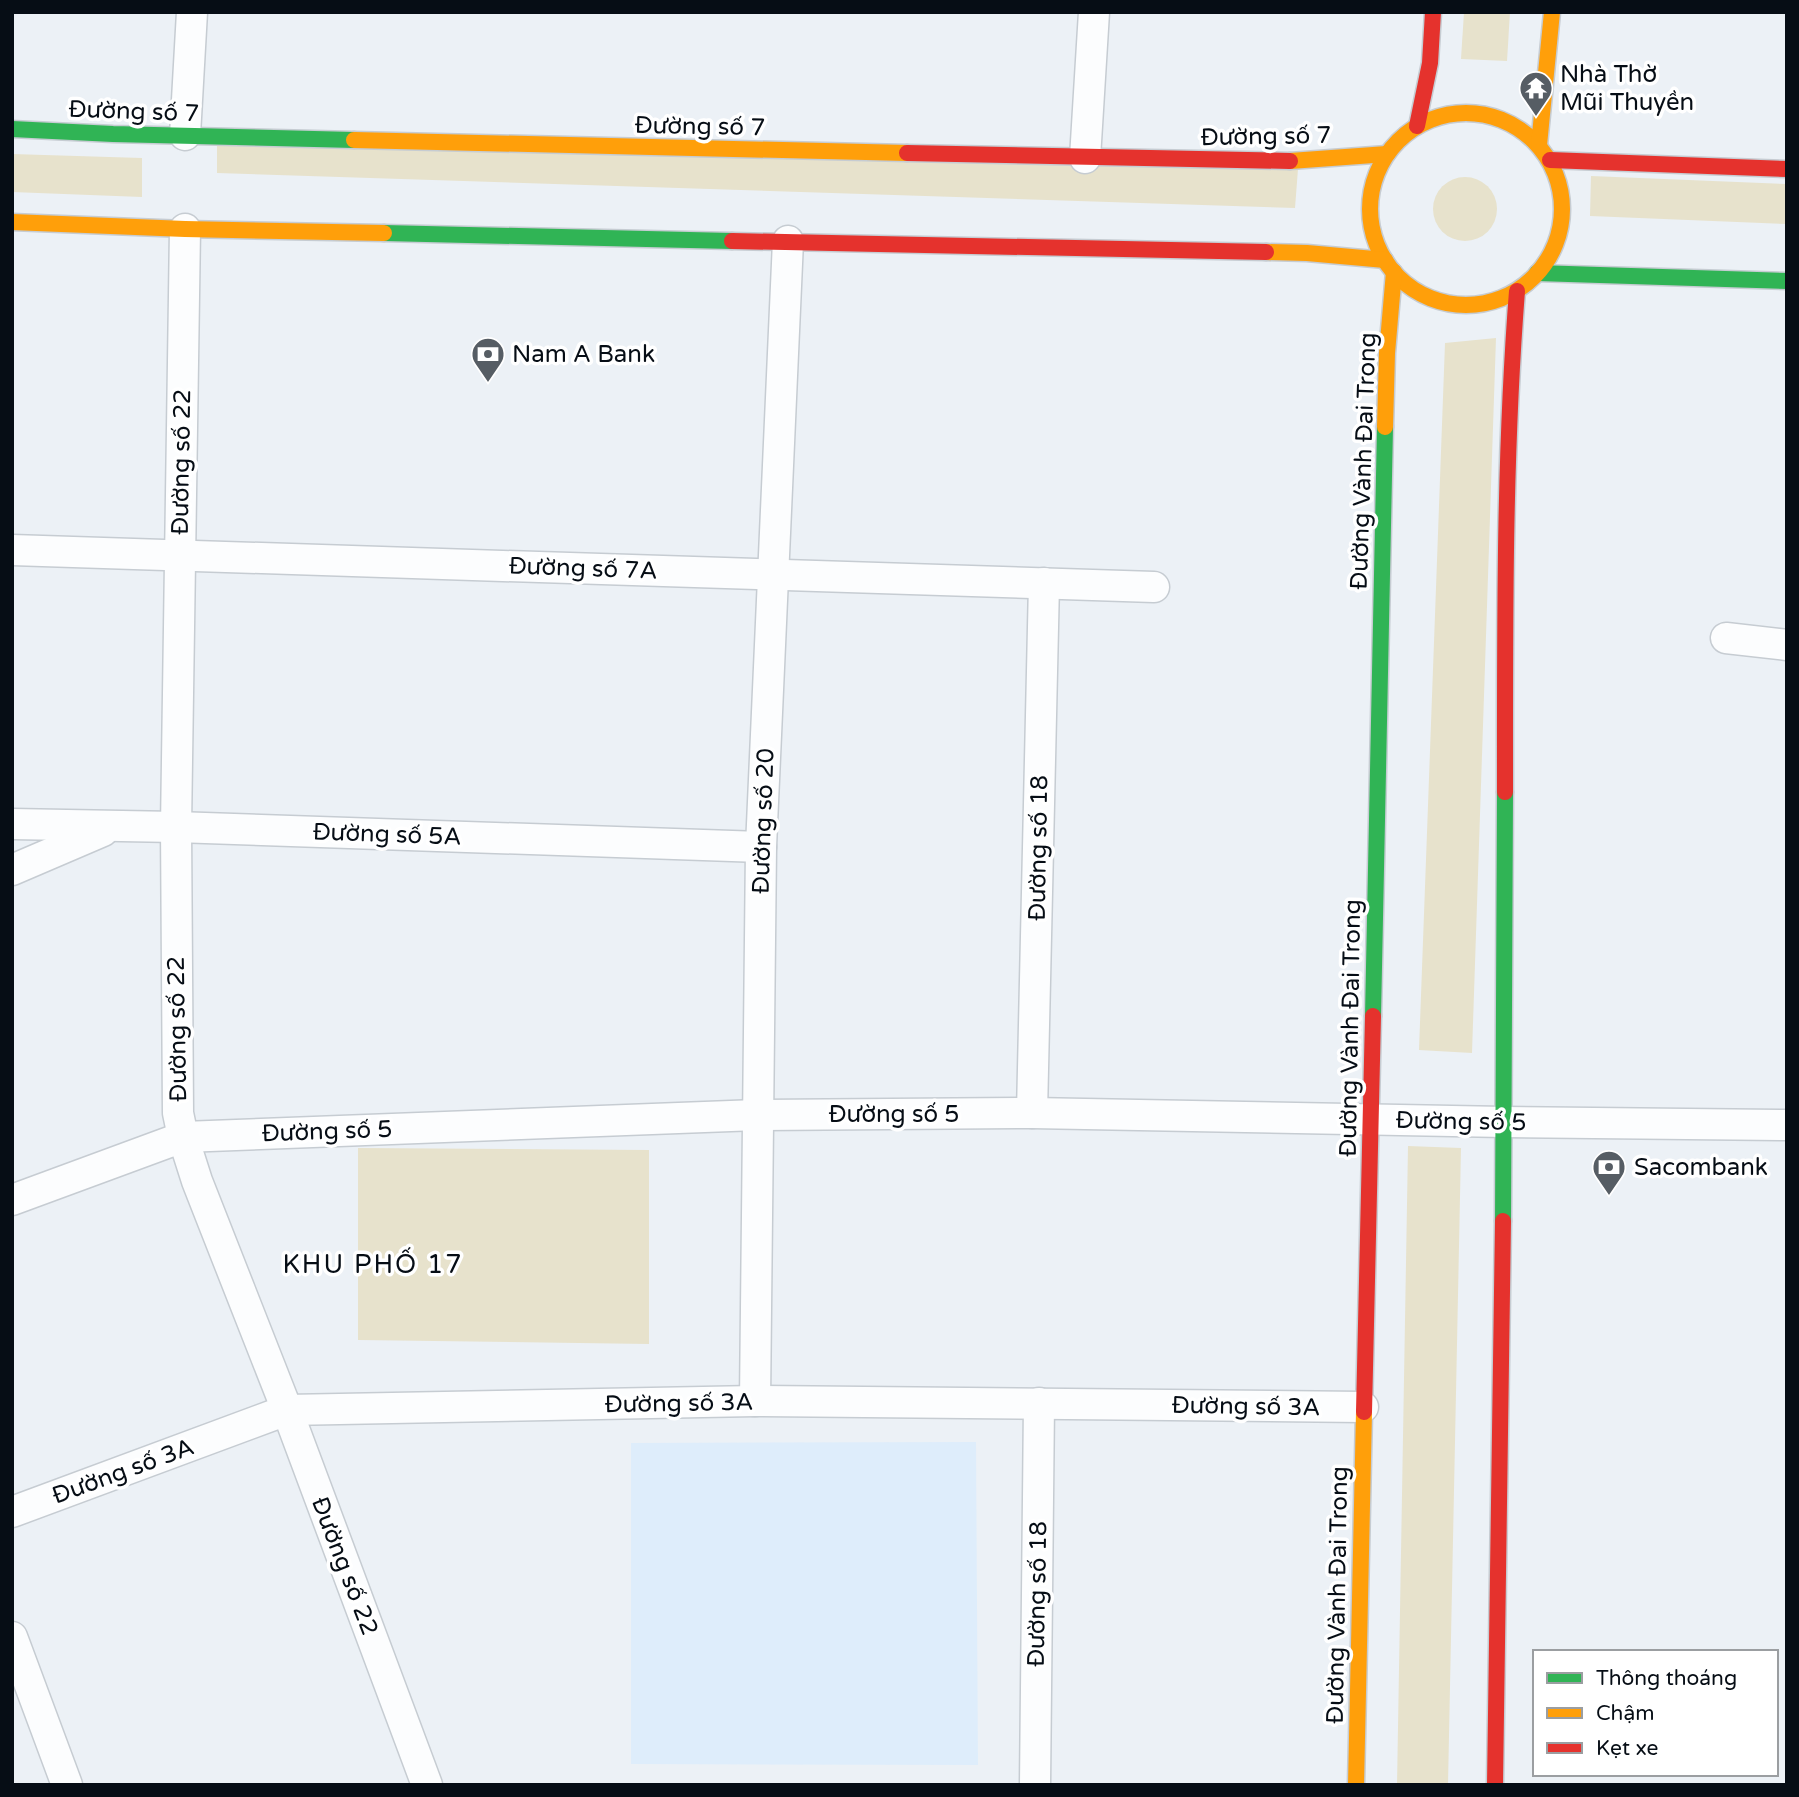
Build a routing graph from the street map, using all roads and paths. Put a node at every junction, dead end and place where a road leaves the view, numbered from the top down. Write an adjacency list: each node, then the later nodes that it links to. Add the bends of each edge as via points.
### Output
1 (192, 12): 7 (street)
2 (1094, 12): 10 (street)
3 (1433, 12): 5 (main road, via 1430,63)
4 (1552, 12): 8 (main road)
5 (1417, 126): 8 (main road, via 1448,114 1481,114 1513,124); 9 (main road)
6 (12, 129): 7 (main road, Đường số 7)
7 (185, 135): 10 (main road, Đường số 7)
8 (1539, 145): 11 (main road)
9 (1387, 154): 10 (main road, Đường số 7, via 1309,161); 16 (main road, via 1374,179 1370,207 1373,234)
10 (1085, 158)
11 (1550, 160): 12 (main road); 17 (main road, via 1561,189 1562,219 1554,248)
12 (1787, 169)
13 (12, 222): 14 (main road)
14 (185, 229): 15 (main road); 21 (street, Đường số 22)
15 (788, 241): 16 (main road, via 1307,253); 22 (street, Đường số 20)
16 (1389, 266): 19 (main road, via 1417,291 1460,305 1489,302); 34 (main road, Đường Vành Đai Trong)
17 (1537, 273): 18 (main road); 19 (main road)
18 (1787, 281)
19 (1517, 291): 35 (main road, via 1505,632)
20 (12, 550): 21 (street, Đường số 7A)
21 (180, 555): 22 (street, Đường số 7A); 29 (street, Đường số 22)
22 (772, 575): 23 (street, Đường số 7A); 30 (street, Đường số 20)
23 (1044, 583): 24 (street, Đường số 7A); 32 (street, Đường số 18)
24 (1154, 587)
25 (1726, 638): 26 (street)
26 (1787, 645)
27 (12, 824): 28 (street, Đường số 5A)
28 (113, 827): 29 (street, Đường số 5A); 31 (street)
29 (176, 827): 30 (street, Đường số 5A); 37 (street, Đường số 22, via 177,1091)
30 (761, 847): 33 (street, Đường số 20)
31 (12, 870)
32 (1032, 1113): 33 (street, Đường số 5); 34 (street, Đường số 5)
33 (757, 1115): 37 (street, Đường số 5); 39 (street, Đường số 20)
34 (1371, 1119): 35 (street, Đường số 5); 41 (main road, Đường Vành Đai Trong)
35 (1504, 1122): 36 (street, Đường số 5); 49 (main road)
36 (1787, 1125)
37 (183, 1137): 38 (street, Đường số 5); 42 (street, Đường số 22)
38 (12, 1200)
39 (755, 1401): 40 (street, Đường số 3A); 42 (street, Đường số 3A)
40 (1039, 1403): 41 (street, Đường số 3A); 47 (street, Đường số 18)
41 (1363, 1407): 48 (main road, Đường Vành Đai Trong)
42 (287, 1410): 43 (street, Đường số 3A); 46 (street, Đường số 22)
43 (12, 1512)
44 (12, 1637): 45 (street)
45 (67, 1785)
46 (426, 1785)
47 (1035, 1785)
48 (1356, 1785)
49 (1495, 1785)

